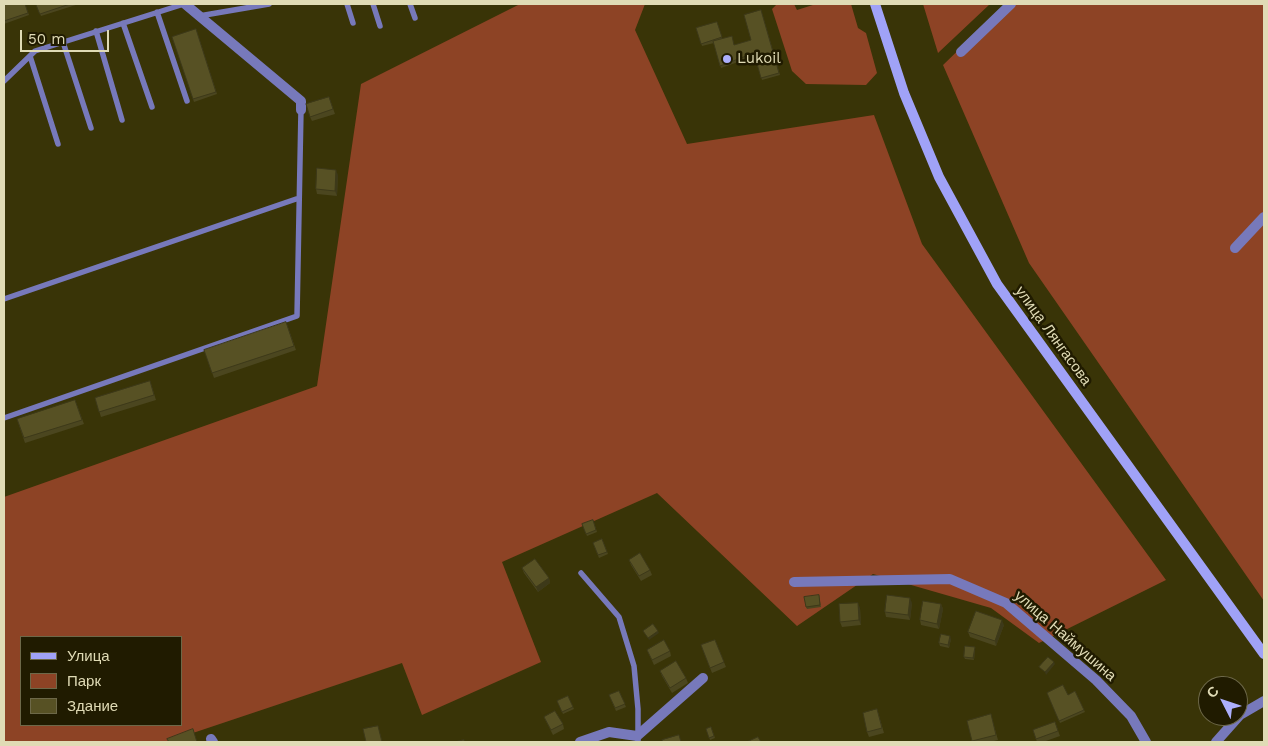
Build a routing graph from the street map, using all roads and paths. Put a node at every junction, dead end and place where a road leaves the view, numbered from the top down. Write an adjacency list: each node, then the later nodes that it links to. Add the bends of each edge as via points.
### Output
1 (185, 4): 8 (lane); 9 (street)
2 (269, 4): 9 (lane)
3 (347, 4): 12 (lane)
4 (373, 4): 13 (lane)
5 (410, 4): 10 (lane)
6 (875, 4): 32 (main road, улица Лянгасова, via 904,93 939,177 997,284)
7 (1011, 4): 16 (street)
8 (157, 12): 11 (lane); 19 (lane)
9 (199, 16): 21 (street, via 301,101)
10 (415, 18)
11 (123, 23): 14 (lane); 20 (lane)
12 (353, 23)
13 (380, 26)
14 (96, 31): 15 (lane); 22 (lane)
15 (63, 42): 17 (lane, via 35,51); 23 (lane)
16 (961, 52)
17 (30, 56): 18 (lane); 24 (lane)
18 (4, 81)
19 (187, 101)
20 (152, 107)
21 (301, 110): 25 (lane)
22 (122, 120)
23 (91, 128)
24 (58, 144)
25 (299, 198): 28 (lane); 29 (lane, via 297,316)
26 (1264, 217): 27 (street)
27 (1235, 248)
28 (4, 299)
29 (4, 418)
30 (580, 573): 35 (lane, via 619,617 634,666)
31 (794, 582): 38 (street, улица Наймушина, via 950,579 1006,603 1096,680 1131,716)
32 (1264, 654)
33 (703, 678): 35 (street)
34 (1264, 702): 36 (street, via 1240,715)
35 (637, 739): 37 (street, via 608,732)
36 (1221, 740)
37 (580, 742)
38 (1146, 742)

